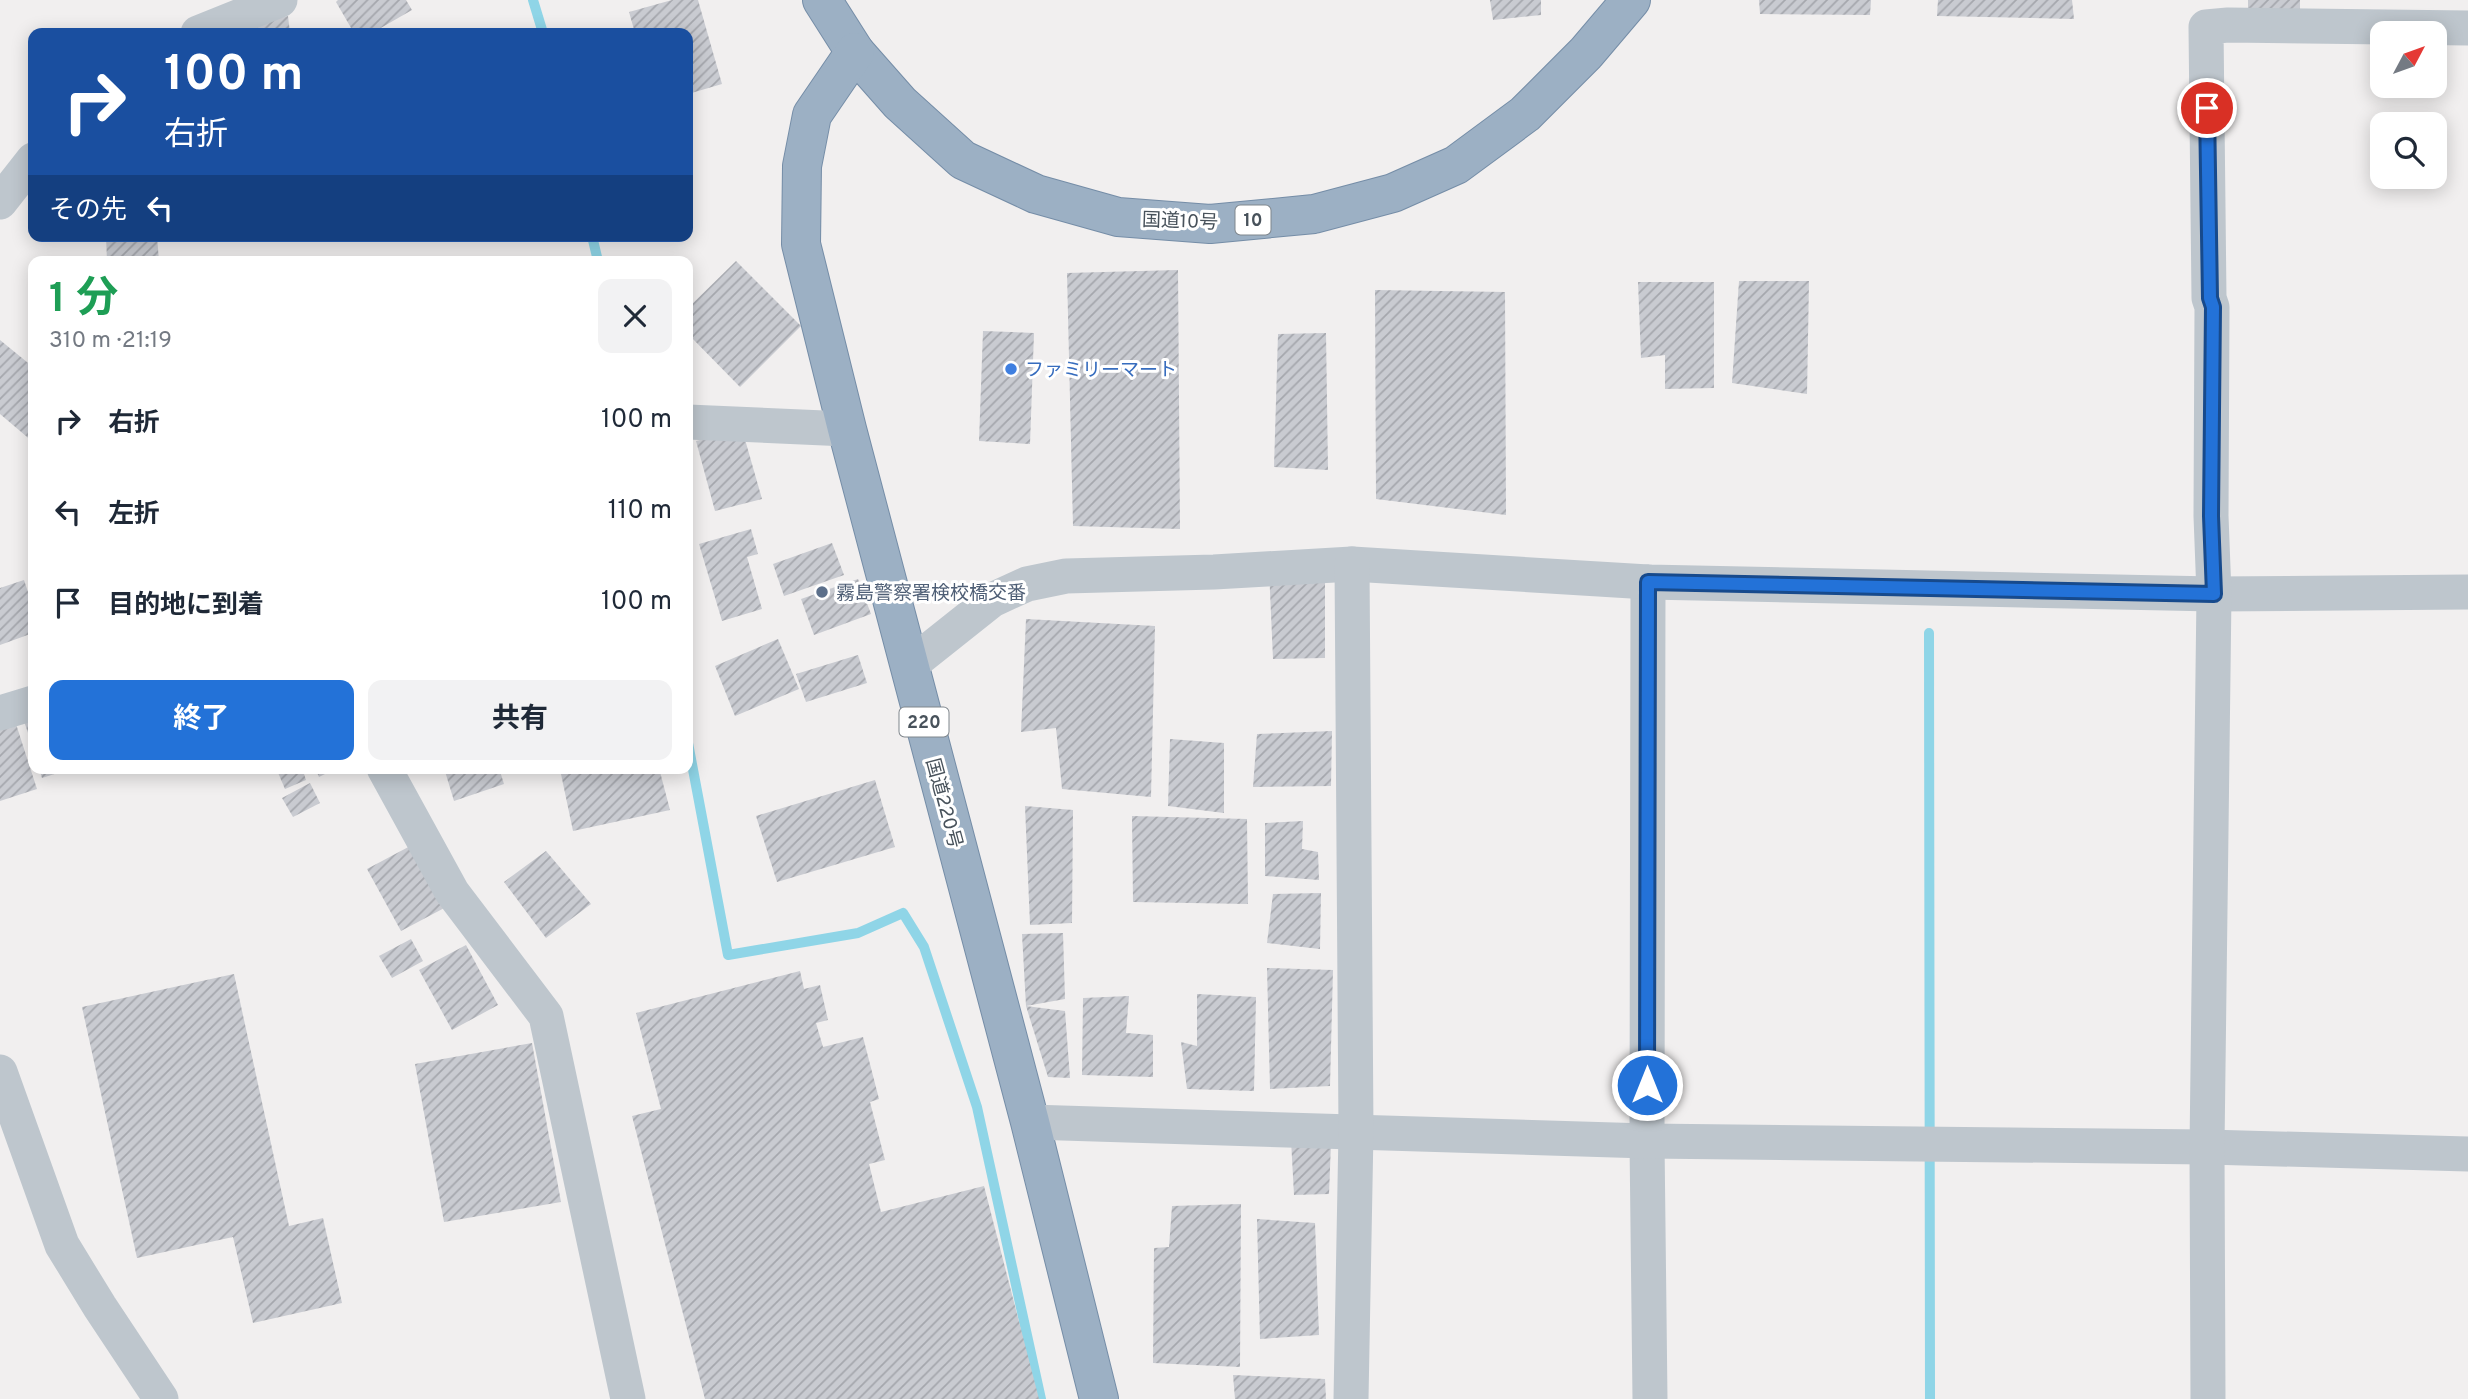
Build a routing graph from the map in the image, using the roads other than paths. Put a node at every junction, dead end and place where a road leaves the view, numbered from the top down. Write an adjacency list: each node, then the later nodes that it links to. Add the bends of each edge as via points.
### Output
1 (280, 0): 4 (street)
2 (822, 0): 6 (highway, 国道10号 / 10)
3 (1631, 0): 6 (highway, 国道10号 / 10, via 1525,114 1456,166 1393,193 1314,214 1210,224 1118,217 1036,194 963,160 900,103)
4 (210, 28)
5 (2468, 28): 14 (street, via 2206,27)
6 (856, 52): 10 (highway, 国道220号 / 220, via 812,114 802,166 801,244)
7 (28, 166): 8 (street)
8 (0, 202)
9 (693, 422): 10 (street)
10 (847, 429): 15 (highway, 国道220号 / 220)
11 (1352, 564): 12 (street); 15 (street, via 1066,576 1027,584 992,600); 21 (street)
12 (1648, 582): 14 (street); 22 (street)
13 (2468, 592): 14 (street)
14 (2214, 594): 23 (street)
15 (909, 666): 20 (highway, 国道220号 / 220)
16 (28, 705): 17 (street)
17 (0, 713)
18 (387, 774): 26 (street, via 452,892 546,1016)
19 (0, 1072): 25 (street, via 62,1245)
20 (1030, 1122): 21 (street); 27 (highway, 国道220号 / 220)
21 (1356, 1131): 22 (street); 28 (street)
22 (1647, 1141): 23 (street); 29 (street)
23 (2207, 1146): 24 (street); 30 (street)
24 (2468, 1154)
25 (161, 1399)
26 (628, 1399)
27 (1099, 1399)
28 (1352, 1399)
29 (1650, 1399)
30 (2208, 1399)

